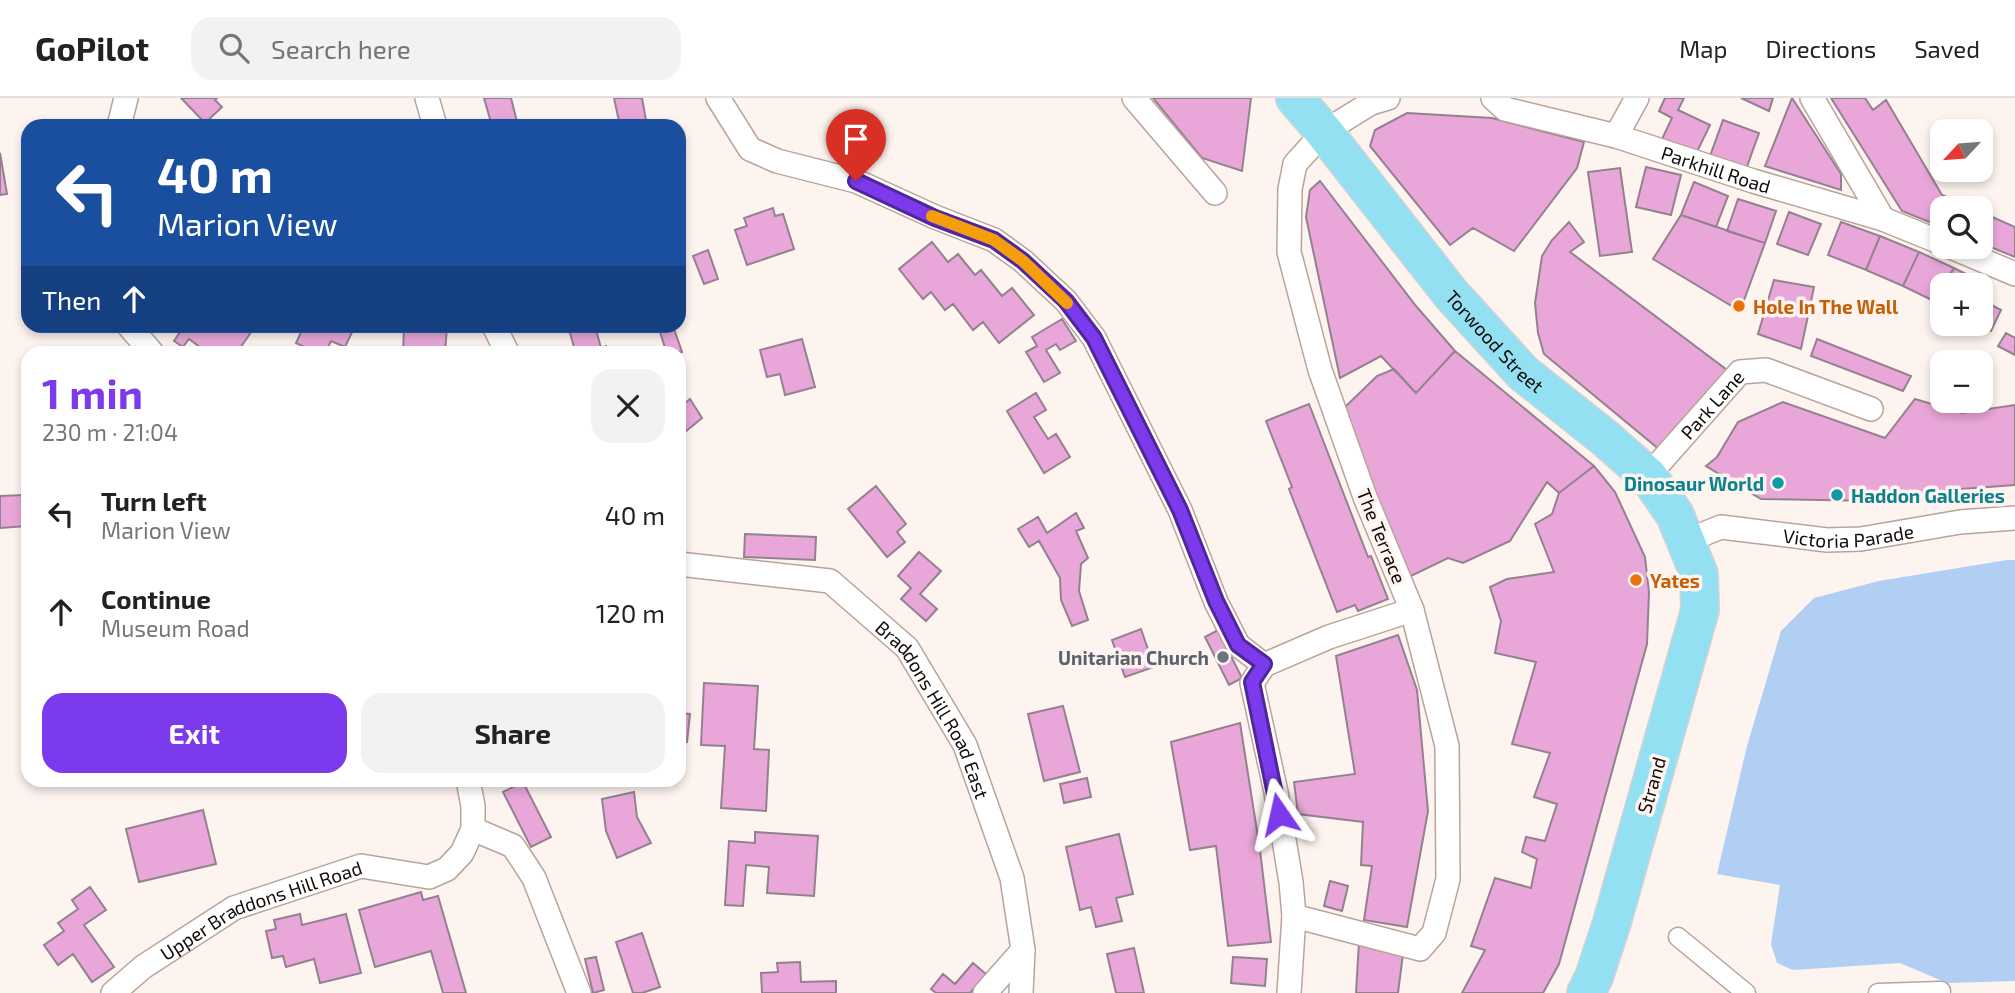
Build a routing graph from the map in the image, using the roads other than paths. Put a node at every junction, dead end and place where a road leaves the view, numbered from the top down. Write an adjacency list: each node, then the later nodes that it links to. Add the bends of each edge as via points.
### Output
1 (126, 98): 10 (street)
2 (427, 98): 11 (street)
3 (718, 98): 25 (street, via 750,149 777,161 856,181 994,240 1066,301 1094,338 1180,510 1238,645)
4 (1134, 98): 14 (street)
5 (1295, 98): 12 (main road, Torwood Street)
6 (1388, 98): 12 (street, via 1371,103)
7 (1493, 98): 13 (street, Parkhill Road, via 1505,109)
8 (1637, 98): 13 (street)
9 (1812, 98): 15 (street)
10 (121, 119)
11 (433, 119)
12 (1324, 132): 20 (main road, Torwood Street, via 1451,293 1523,373); 24 (street, The Terrace, via 1295,164 1289,253 1320,370)
13 (1616, 136): 15 (street, Parkhill Road)
14 (1215, 193)
15 (1883, 219): 16 (street, Parkhill Road)
16 (1930, 238)
17 (1979, 259): 18 (street)
18 (2015, 274)
19 (1871, 409): 20 (street, Park Lane, via 1766,370 1740,372)
20 (1648, 476): 22 (main road, Torwood Street, via 1675,515)
21 (2015, 517): 22 (street, Victoria Parade, via 1839,540 1721,527)
22 (1693, 558): 37 (main road, Strand, via 1700,610 1612,922)
23 (686, 565): 30 (street, Braddons Hill Road East, via 830,581 907,648 965,745 1012,878)
24 (1412, 610): 25 (street); 28 (street, The Terrace, via 1447,746 1448,878 1434,933 1420,949)
25 (1264, 664): 28 (street, via 1252,682 1276,792)
26 (469, 787): 27 (street)
27 (473, 829): 32 (street, Upper Braddons Hill Road, via 462,853 447,869 429,877 361,866 234,908 142,967); 33 (street, via 513,846 534,878)
28 (1294, 916): 36 (street)
29 (1678, 937): 38 (street)
30 (1023, 950): 34 (street); 35 (street, Braddons Hill Road East)
31 (1941, 991): 39 (street)
32 (113, 993)
33 (579, 993)
34 (985, 993)
35 (1021, 993)
36 (1289, 993)
37 (1586, 993)
38 (1746, 993)
39 (1878, 993)

